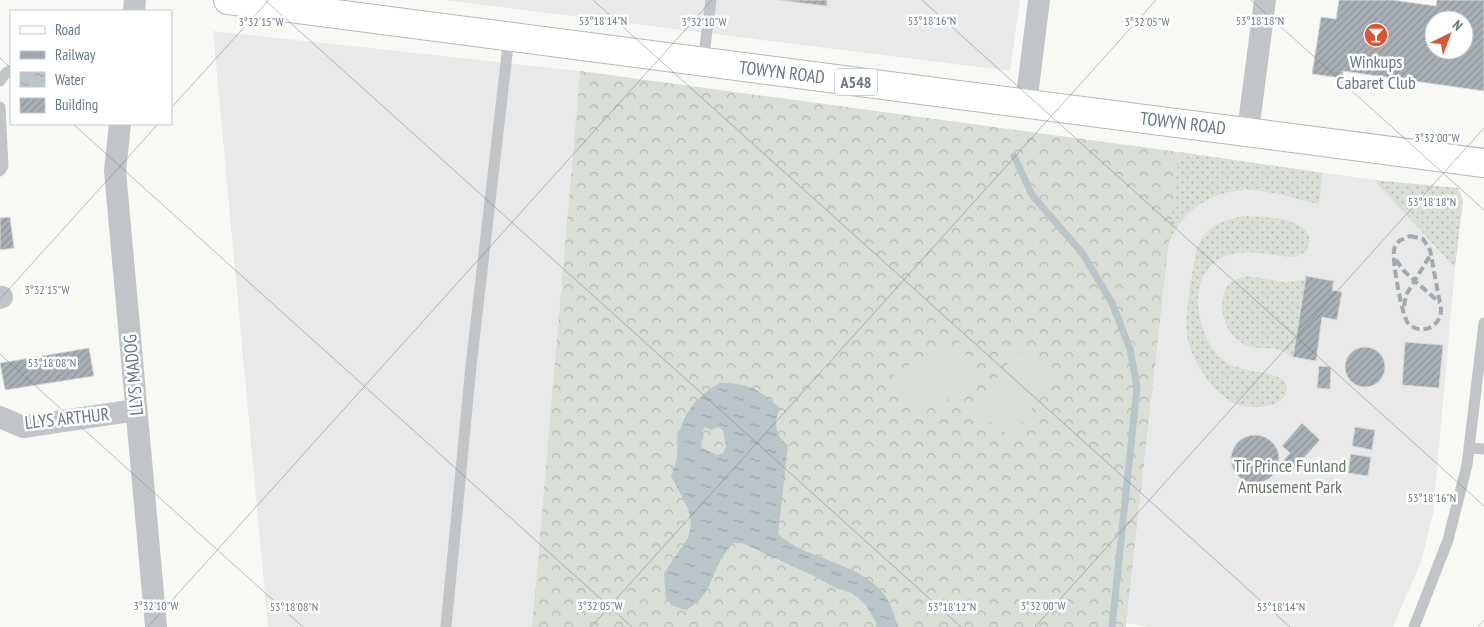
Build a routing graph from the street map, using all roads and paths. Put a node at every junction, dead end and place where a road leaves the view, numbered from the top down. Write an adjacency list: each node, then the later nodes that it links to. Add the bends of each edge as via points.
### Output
1 (228, 0): 5 (main road, TOWYN ROAD / A548)
2 (712, 0): 6 (lane)
3 (1039, 0): 9 (street)
4 (1265, 0): 12 (street)
5 (509, 37): 6 (main road, TOWYN ROAD / A548); 21 (lane, via 471,366)
6 (703, 62): 9 (main road, TOWYN ROAD / A548)
7 (10, 71): 8 (lane)
8 (0, 81)
9 (1026, 104): 12 (main road, TOWYN ROAD / A548)
10 (0, 106): 14 (lane, via 3,166)
11 (120, 125): 16 (street, LLYS MADOG, via 115,171)
12 (1248, 131): 13 (main road, TOWYN ROAD / A548)
13 (1484, 163)
14 (0, 170)
15 (1484, 323): 18 (lane)
16 (136, 410): 17 (street, LLYS ARTHUR, via 23,426); 20 (street, LLYS MADOG)
17 (0, 417)
18 (1469, 448): 19 (lane); 22 (lane, via 1448,540)
19 (1484, 449)
20 (156, 627)
21 (446, 627)
22 (1414, 627)

